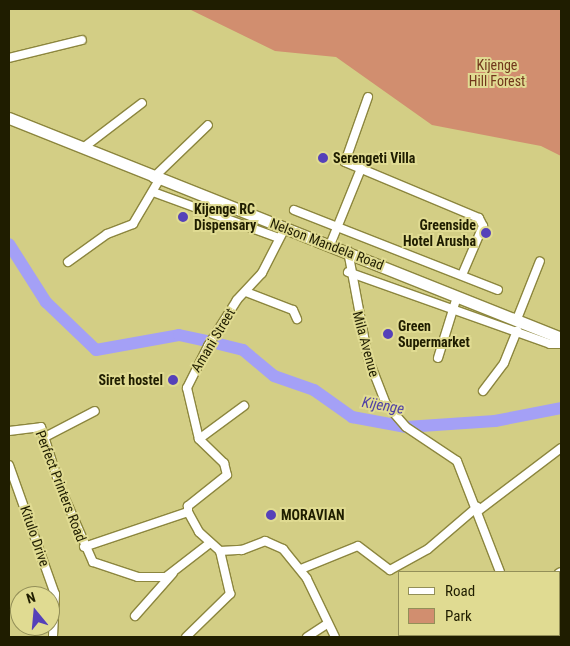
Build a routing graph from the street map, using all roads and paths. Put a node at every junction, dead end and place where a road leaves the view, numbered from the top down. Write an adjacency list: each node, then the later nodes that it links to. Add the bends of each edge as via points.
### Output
1 (82, 40): 2 (street)
2 (9, 58)
3 (368, 97): 8 (street, via 345,158)
4 (142, 103): 7 (street)
5 (9, 118): 7 (main road, Nelson Mandela Road)
6 (208, 125): 9 (street)
7 (83, 148): 9 (main road, Nelson Mandela Road)
8 (360, 171): 12 (street); 20 (street, via 479,218 483,226)
9 (156, 179): 10 (street); 13 (main road, Nelson Mandela Road)
10 (153, 192): 14 (street); 18 (street, via 133,224 107,234)
11 (294, 210): 12 (street)
12 (339, 225): 15 (street); 20 (street)
13 (286, 228): 14 (street, Amani Street); 15 (main road, Nelson Mandela Road)
14 (279, 238): 22 (street, Amani Street, via 262,273)
15 (330, 245): 16 (main road, Nelson Mandela Road)
16 (348, 251): 19 (street, Mila Avenue); 23 (main road, Nelson Mandela Road)
17 (540, 261): 25 (street)
18 (68, 262)
19 (348, 272): 23 (street); 38 (street, Mila Avenue, via 370,368 386,404 406,427 457,461)
20 (462, 275): 21 (street)
21 (498, 290)
22 (246, 292): 24 (street, via 293,310); 35 (street, Amani Street, via 208,346 187,388)
23 (456, 302): 25 (main road, Nelson Mandela Road); 26 (street); 29 (street)
24 (297, 319)
25 (517, 319): 27 (main road, Nelson Mandela Road)
26 (516, 331): 28 (street); 30 (street, via 504,363)
27 (561, 338)
28 (561, 344)
29 (438, 358)
30 (483, 391)
31 (244, 406): 35 (street)
32 (95, 411): 34 (street)
33 (9, 431): 34 (street, Perfect Printers Road, via 37,425)
34 (45, 437): 41 (street, Perfect Printers Road)
35 (199, 439): 39 (street, via 224,463 227,475 188,506)
36 (561, 448): 38 (street)
37 (9, 466): 46 (street, Kitulo Drive)
38 (477, 509): 43 (street, via 428,549 390,570 358,546); 44 (street, Mila Avenue)
39 (188, 512): 40 (street); 41 (street)
40 (210, 543): 42 (street); 45 (street)
41 (84, 547): 45 (street, Perfect Printers Road, via 93,562 111,570 138,577)
42 (220, 551): 43 (street, via 273,542); 49 (street, via 230,594)
43 (301, 569): 48 (street)
44 (500, 571)
45 (174, 573): 47 (street)
46 (52, 586)
47 (135, 616)
48 (327, 624): 50 (street); 51 (street)
49 (186, 637)
50 (307, 637)
51 (335, 637)

